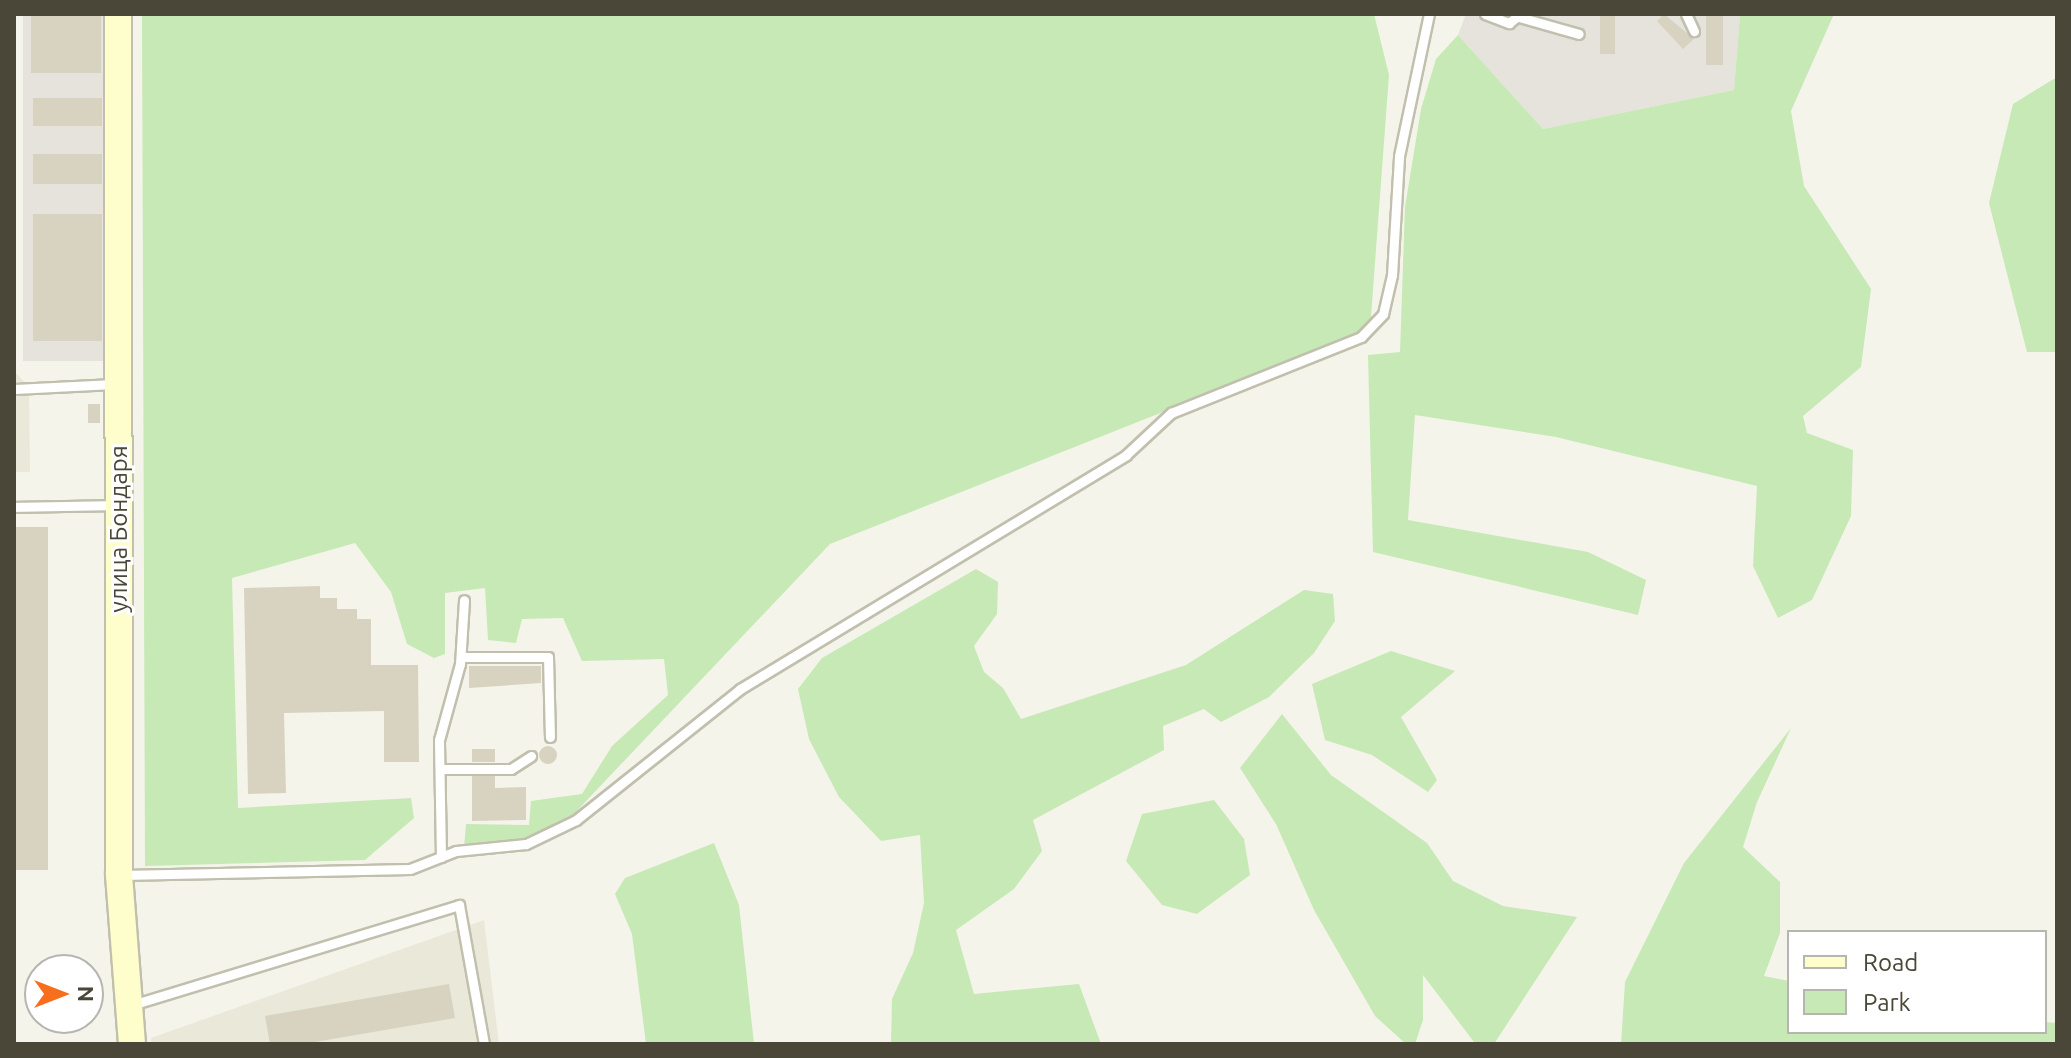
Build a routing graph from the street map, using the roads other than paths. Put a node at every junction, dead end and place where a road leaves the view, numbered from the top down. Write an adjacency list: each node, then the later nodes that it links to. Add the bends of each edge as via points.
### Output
1 (118, 14): 8 (main road, улица Бондаря)
2 (1429, 14): 17 (lane, via 1399,156 1392,275 1383,314 1361,337 1171,413 1126,455 740,689 576,820 526,844)
3 (1485, 14): 5 (lane, via 1509,23)
4 (1686, 14): 6 (lane)
5 (1519, 15): 7 (lane)
6 (1694, 31)
7 (1579, 34)
8 (119, 384): 9 (lane); 10 (main road, улица Бондаря)
9 (14, 389)
10 (118, 505): 11 (lane); 18 (main road, улица Бондаря)
11 (14, 507)
12 (464, 600): 13 (lane)
13 (461, 657): 14 (lane, via 548,657); 16 (lane, via 439,740)
14 (550, 737)
15 (531, 756): 16 (lane, via 511,769)
16 (440, 769): 17 (lane)
17 (441, 857): 18 (lane, via 410,869)
18 (119, 875): 19 (main road, улица Бондаря)
19 (129, 1006): 20 (main road, улица Бондаря); 21 (lane, via 459,905)
20 (132, 1044)
21 (484, 1044)

